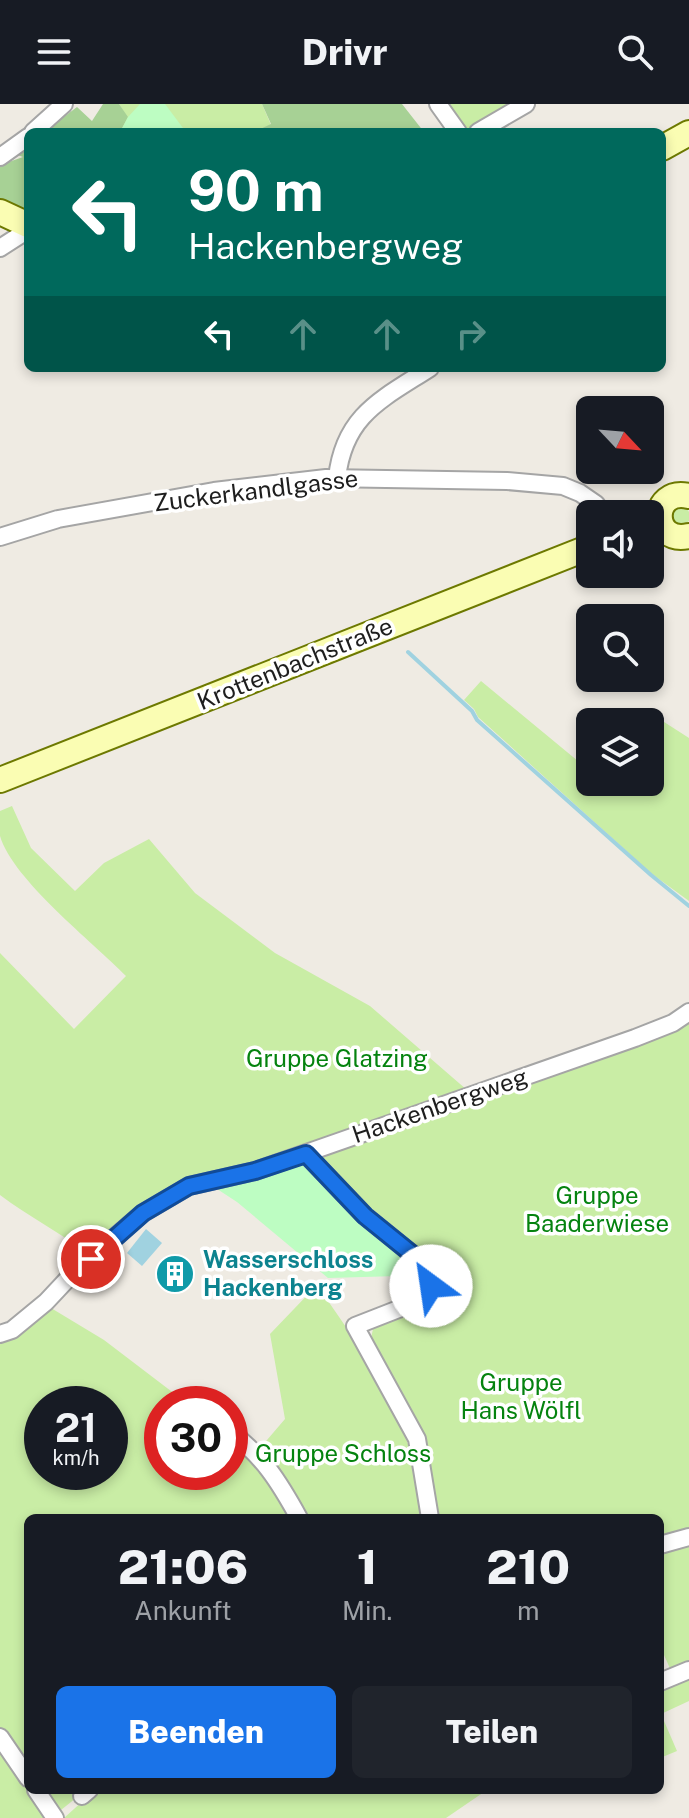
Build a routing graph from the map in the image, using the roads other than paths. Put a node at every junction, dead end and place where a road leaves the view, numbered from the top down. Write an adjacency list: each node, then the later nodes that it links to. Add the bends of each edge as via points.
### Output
1 (64, 104): 4 (street)
2 (438, 104): 5 (street)
3 (526, 104): 6 (street)
4 (37, 128)
5 (455, 128)
6 (485, 128)
7 (689, 133): 9 (main road)
8 (24, 140): 10 (street)
9 (666, 146)
10 (0, 157)
11 (0, 212): 12 (main road)
12 (24, 225)
13 (24, 230): 14 (street)
14 (0, 248)
15 (424, 372): 16 (street, via 355,422 340,455)
16 (337, 478): 18 (street, Zuckerkandlgasse, via 507,481 563,486); 22 (street, Zuckerkandlgasse, via 214,491 58,519)
17 (687, 492): 19 (main road)
18 (590, 500)
19 (664, 504)
20 (664, 529): 21 (main road, via 678,537)
21 (689, 536)
22 (0, 537)
23 (576, 553): 24 (main road, Krottenbachstraße)
24 (0, 780)
25 (689, 1012): 26 (street, Hackenbergweg, via 635,1038)
26 (306, 1154): 27 (street, Hackenbergweg, via 189,1186 159,1202 76,1270 46,1302); 30 (street, via 365,1216 428,1267 431,1286 419,1301 355,1326 417,1439)
27 (0, 1334)
28 (248, 1445): 29 (street, via 271,1470)
29 (297, 1514)
30 (429, 1514)
31 (689, 1537): 32 (street)
32 (664, 1544)
33 (689, 1670): 34 (street)
34 (664, 1680)
35 (0, 1737): 36 (street)
36 (24, 1772)
37 (39, 1794): 38 (street)
38 (55, 1818)

